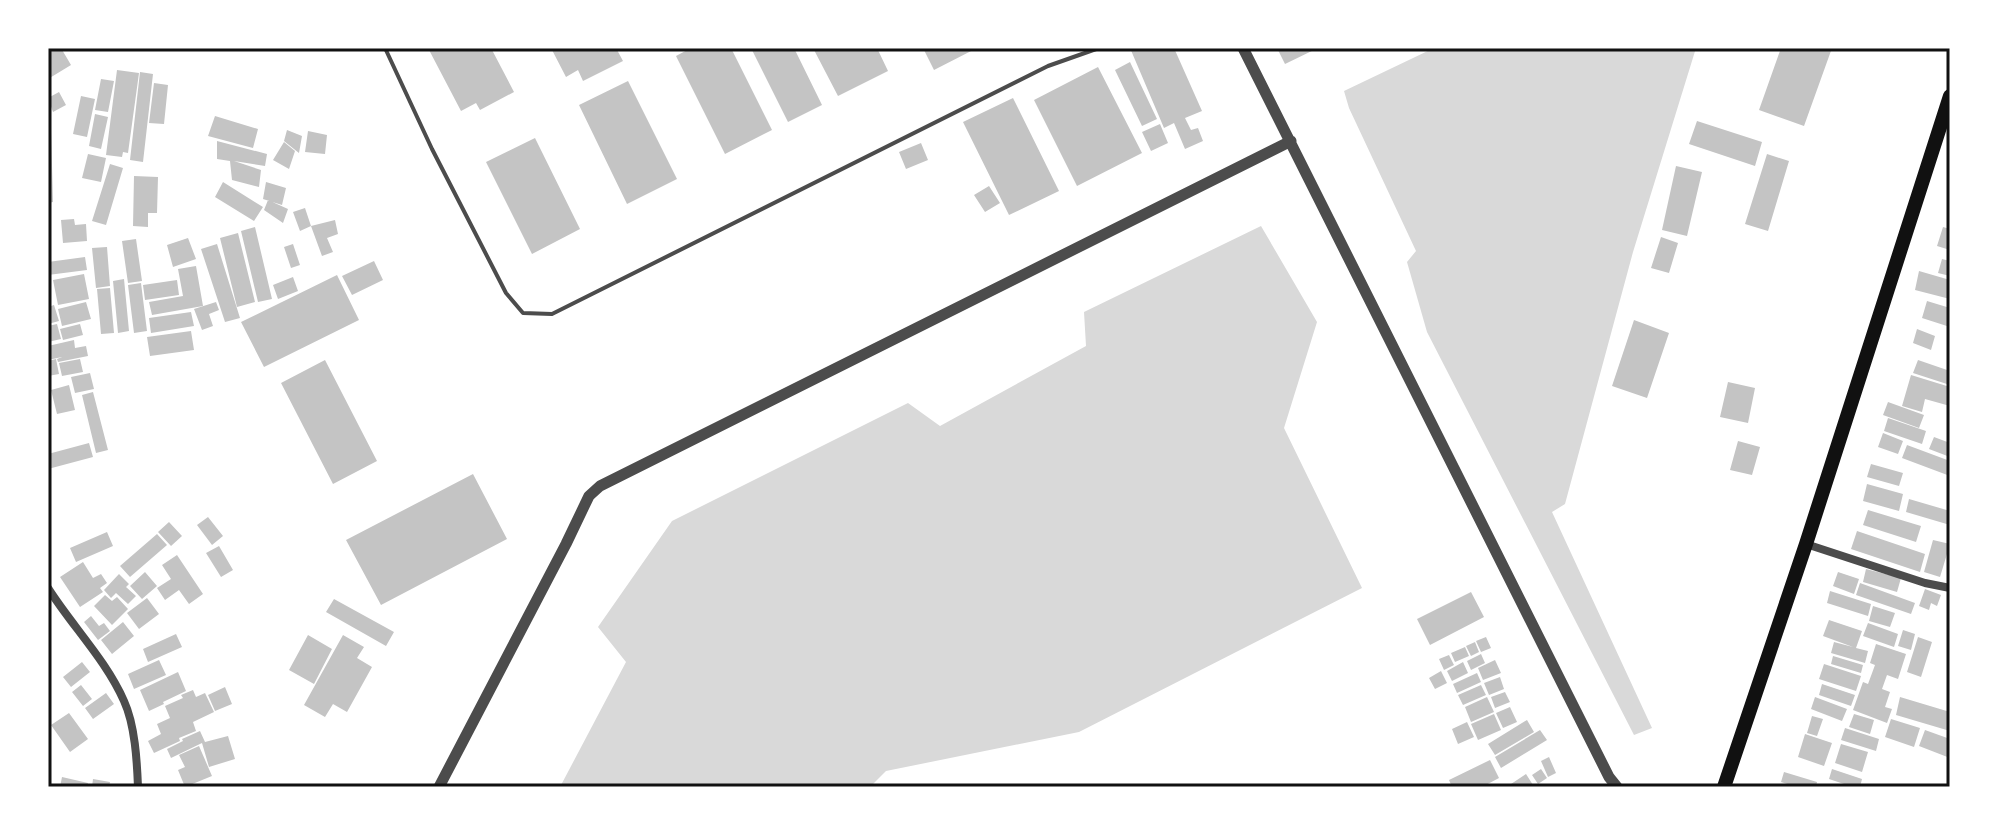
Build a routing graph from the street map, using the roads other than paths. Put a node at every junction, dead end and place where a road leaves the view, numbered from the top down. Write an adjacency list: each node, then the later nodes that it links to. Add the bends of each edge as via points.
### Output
1 (385, 48): 2 (lane, via 506,293 523,313 540,315 552,314 1048,66)
2 (1099, 48)
3 (1243, 48): 5 (street)
4 (1950, 96): 6 (main road)
5 (1291, 141): 10 (street, via 600,486 589,496); 11 (street)
6 (1806, 544): 8 (street); 12 (main road)
7 (48, 588): 9 (street, via 125,703 137,753)
8 (1950, 588)
9 (138, 787)
10 (439, 787)
11 (1617, 787)
12 (1724, 787)

